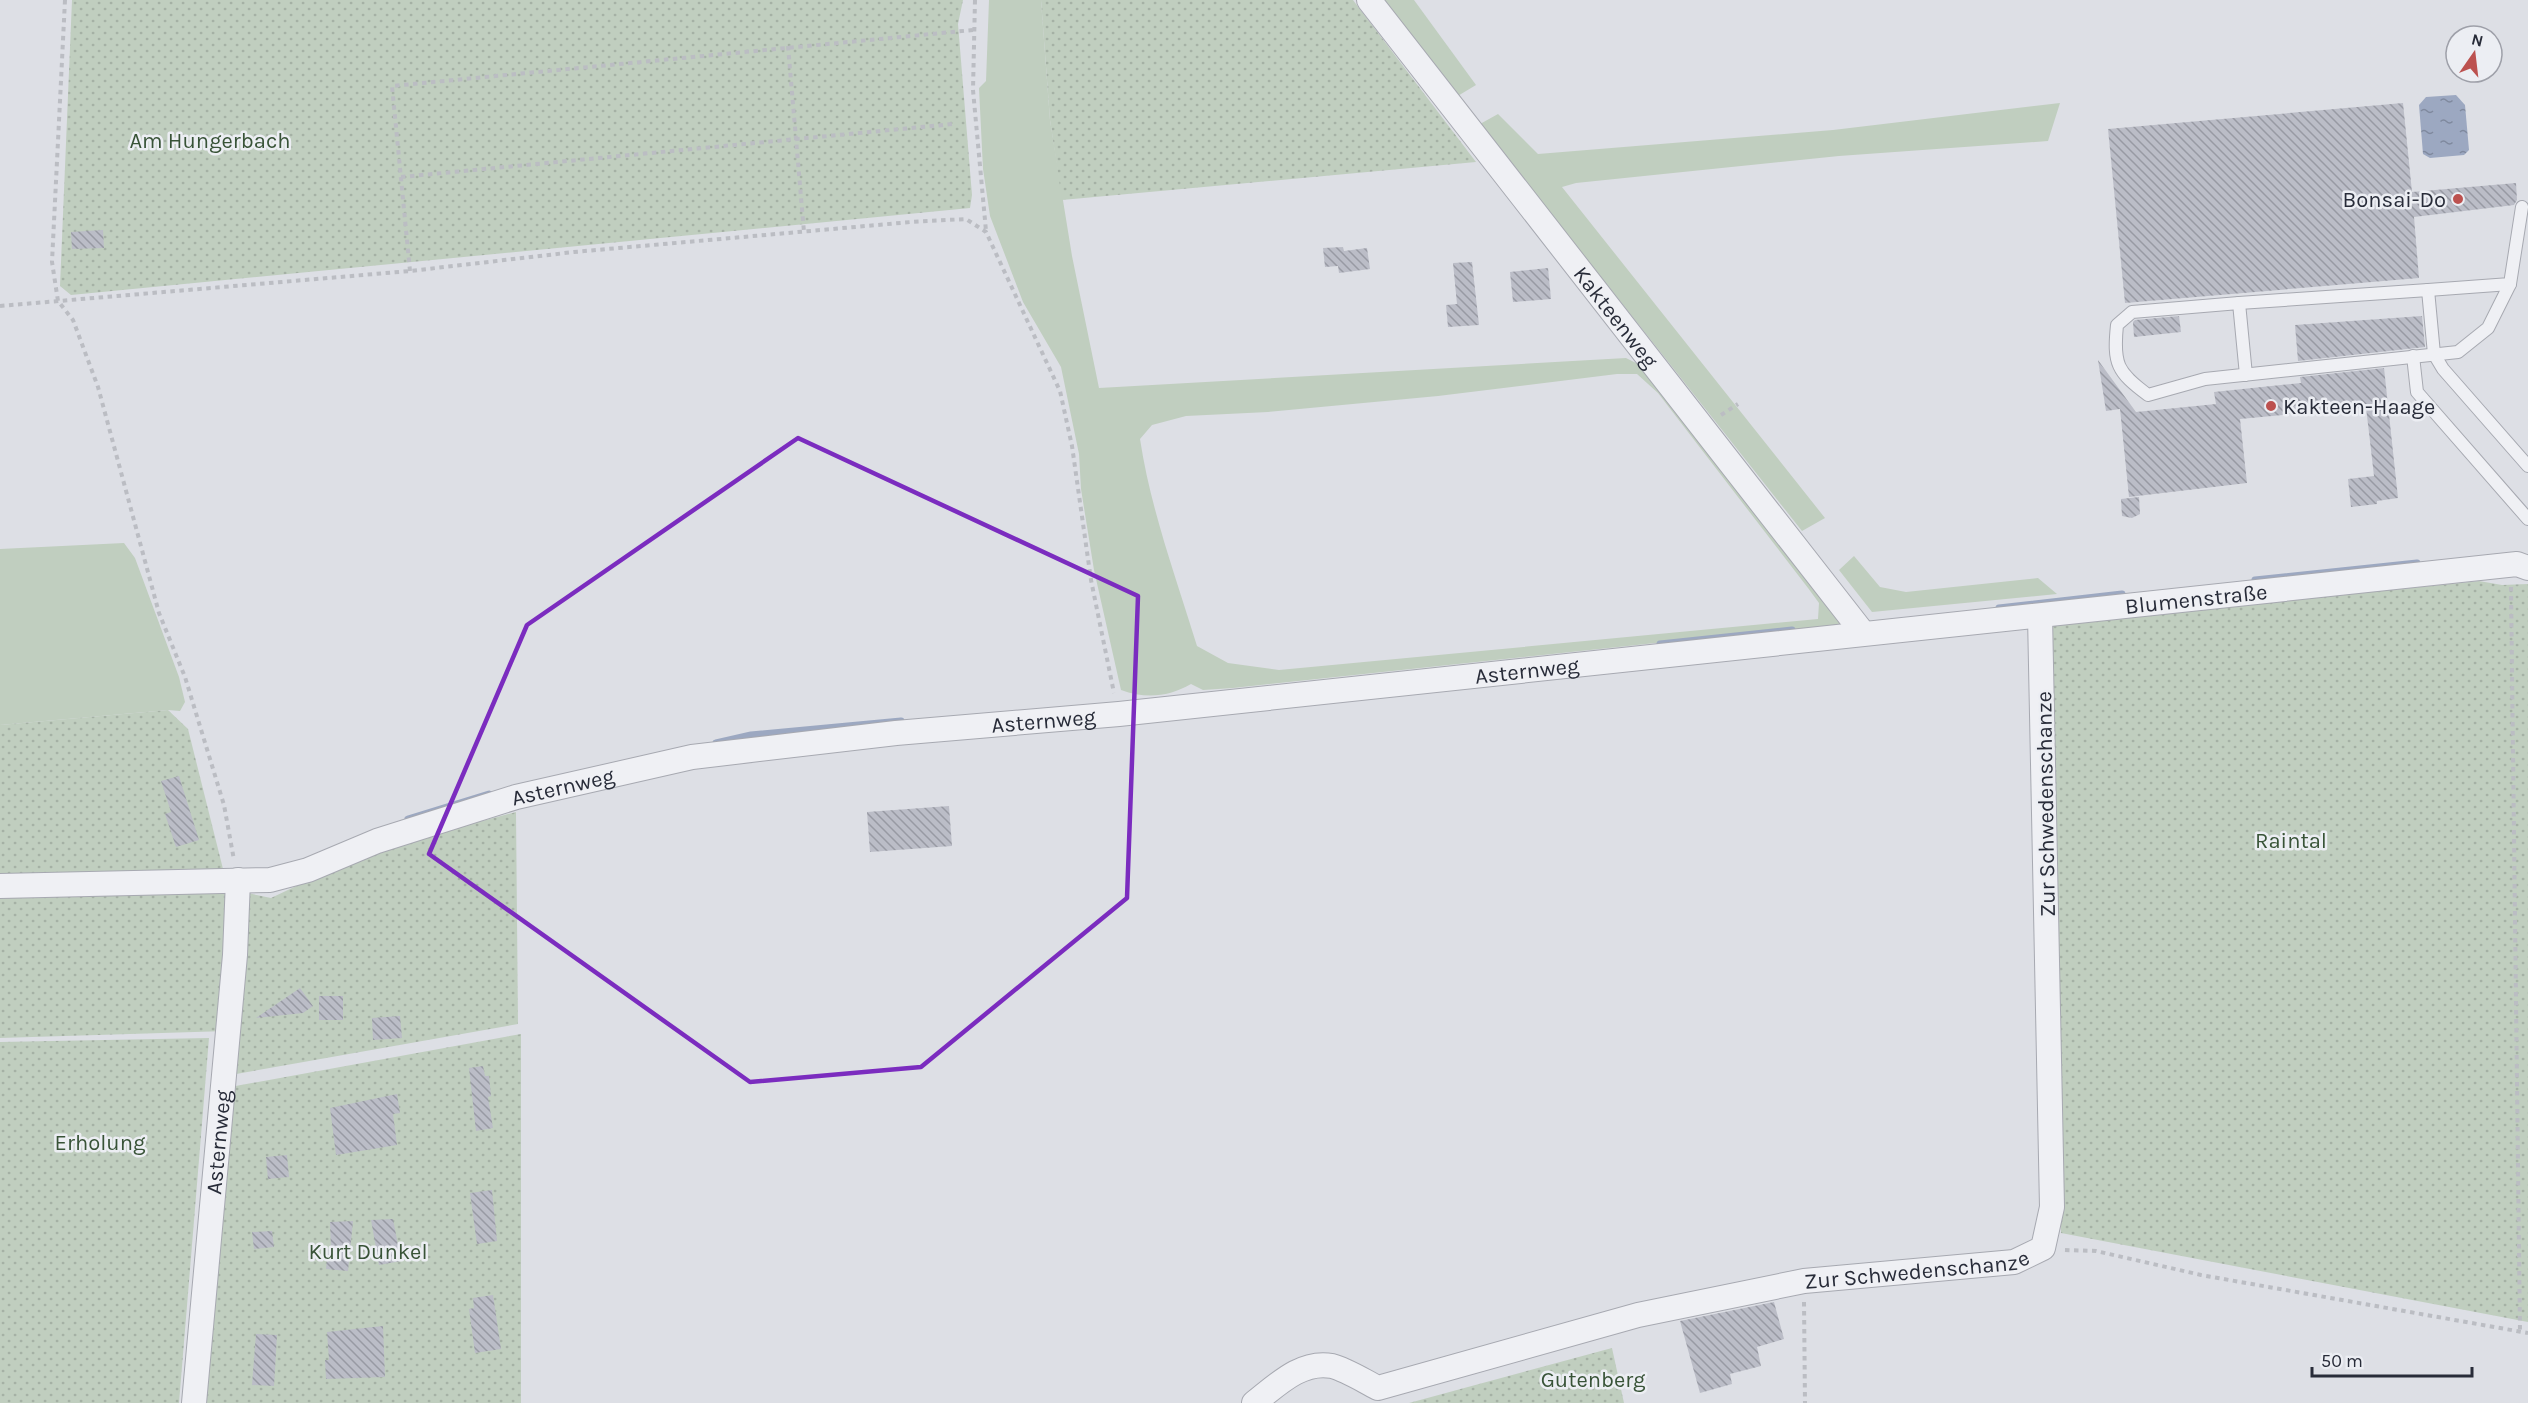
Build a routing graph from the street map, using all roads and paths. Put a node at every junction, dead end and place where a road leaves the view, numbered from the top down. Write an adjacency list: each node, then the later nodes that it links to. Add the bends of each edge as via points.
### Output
1 (65, 0): 15 (path, via 52,262)
2 (975, 0): 4 (path)
3 (1369, 0): 25 (street, Kakteenweg)
4 (973, 30): 5 (path); 11 (path, via 973,90)
5 (788, 46): 7 (path); 8 (path, via 392,86)
6 (953, 124): 7 (path)
7 (796, 140): 8 (path); 10 (path)
8 (401, 177): 12 (path)
9 (2522, 207): 13 (lane)
10 (804, 232): 11 (path, via 966,219); 12 (path)
11 (986, 232): 26 (path, via 1060,391 1091,580)
12 (410, 271): 15 (path)
13 (2510, 284): 14 (lane); 18 (lane, via 2488,328 2458,352)
14 (2428, 290): 16 (lane); 18 (lane)
15 (58, 301): 17 (path); 27 (path, via 73,320 98,387 159,613 185,677 224,804)
16 (2239, 303): 20 (lane); 20 (lane, via 2132,312 2117,325 2114,350 2123,376 2148,395 2205,379)
17 (0, 306)
18 (2434, 354): 19 (lane); 21 (lane)
19 (2413, 356): 20 (lane); 22 (lane, via 2417,392)
20 (2246, 375)
21 (2528, 466)
22 (2528, 519)
23 (2523, 566): 24 (street, Blumenstraße); 31 (path, via 2510,577)
24 (2040, 616): 25 (street, Blumenstraße); 29 (street, Zur Schwedenschanze, via 2052,1207)
25 (1863, 633): 26 (street, Asternweg)
26 (1119, 714): 27 (street, Asternweg, via 896,733 692,757 516,797 377,841 308,870 270,880)
27 (238, 880): 28 (street, Asternweg); 33 (street, Asternweg, via 235,956)
28 (0, 886)
29 (2043, 1248): 30 (street, Zur Schwedenschanze, via 2014,1262); 31 (path, via 2096,1251 2201,1275)
30 (1804, 1281): 34 (street, Zur Schwedenschanze, via 1638,1315 1378,1388 1332,1366 1309,1366); 35 (path)
31 (2520, 1331): 32 (path)
32 (2528, 1333)
33 (194, 1403)
34 (1254, 1403)
35 (1805, 1403)

